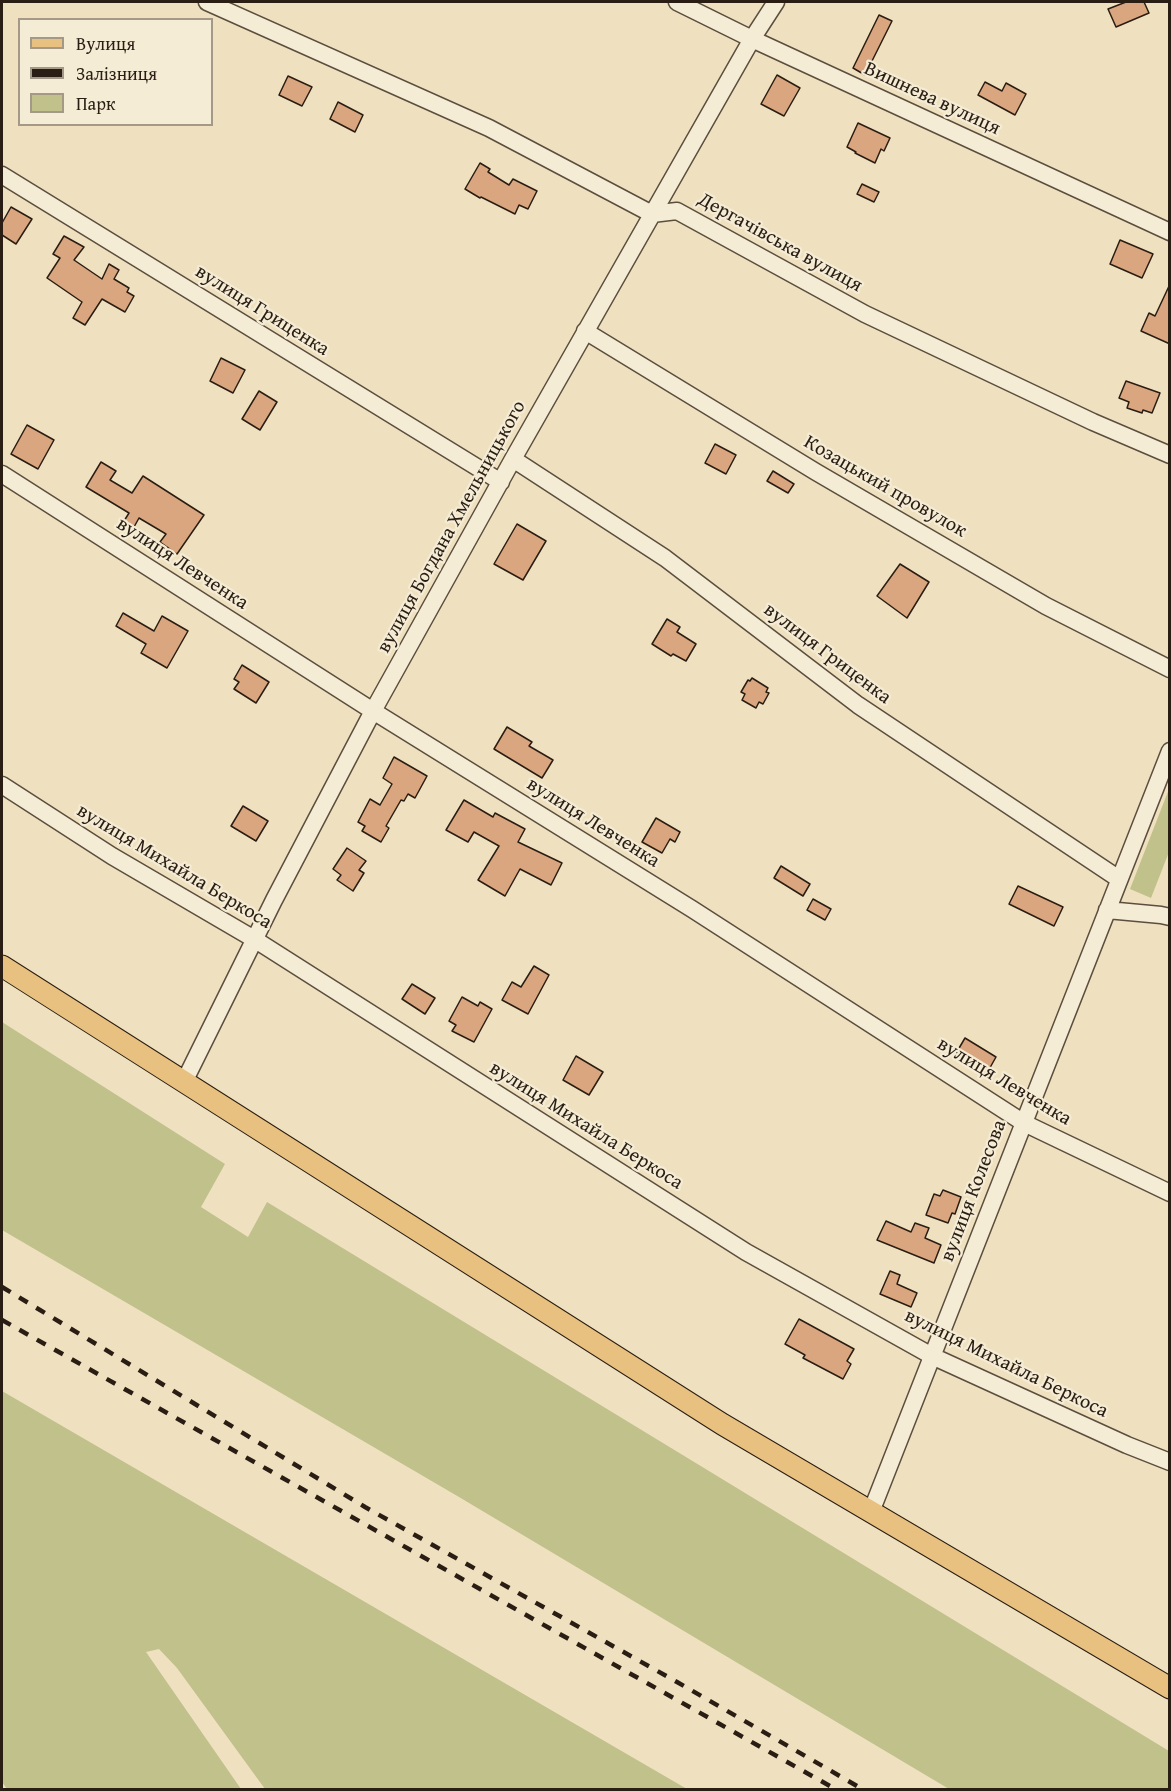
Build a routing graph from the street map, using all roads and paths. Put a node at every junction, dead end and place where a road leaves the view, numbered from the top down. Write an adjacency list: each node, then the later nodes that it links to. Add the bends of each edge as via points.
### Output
1 (207, 2): 6 (street, Дергачівська вулиця, via 489,128)
2 (677, 2): 4 (street, Вишнева вулиця)
3 (776, 2): 4 (street, вулиця Богдана Хмельницького)
4 (752, 39): 6 (street, вулиця Богдана Хмельницького); 7 (street, Вишнева вулиця)
5 (2, 175): 12 (street, вулиця Гриценка)
6 (652, 214): 8 (street, вулиця Богдана Хмельницького); 9 (street, Дергачівська вулиця, via 677,211 865,314)
7 (1170, 232)
8 (585, 331): 10 (street, вулиця Богдана Хмельницького); 13 (street, Козацький провулок, via 1016,589)
9 (1170, 455)
10 (513, 459): 12 (street, вулиця Богдана Хмельницького); 17 (street, вулиця Гриценка, via 665,558 858,705)
11 (2, 474): 14 (street, вулиця Левченка)
12 (501, 482): 14 (street, вулиця Богдана Хмельницького)
13 (1170, 669)
14 (373, 711): 20 (street, вулиця Богдана Хмельницького); 23 (street, вулиця Левченка, via 692,909)
15 (1170, 751): 17 (street, вулиця Колесова)
16 (2, 786): 20 (street, вулиця Михайла Беркоса)
17 (1119, 879): 18 (street, вулиця Колесова)
18 (1107, 910): 19 (street); 23 (street, вулиця Колесова)
19 (1170, 917)
20 (254, 939): 22 (street, вулиця Богдана Хмельницького); 25 (street, вулиця Михайла Беркоса, via 746,1252)
21 (2, 966): 22 (main road)
22 (184, 1082): 27 (main road, via 722,1424)
23 (1024, 1123): 24 (street, вулиця Левченка); 25 (street, вулиця Колесова)
24 (1170, 1193)
25 (932, 1356): 26 (street, вулиця Михайла Беркоса); 27 (street, вулиця Колесова)
26 (1170, 1462)
27 (871, 1512): 28 (main road)
28 (1170, 1688)

